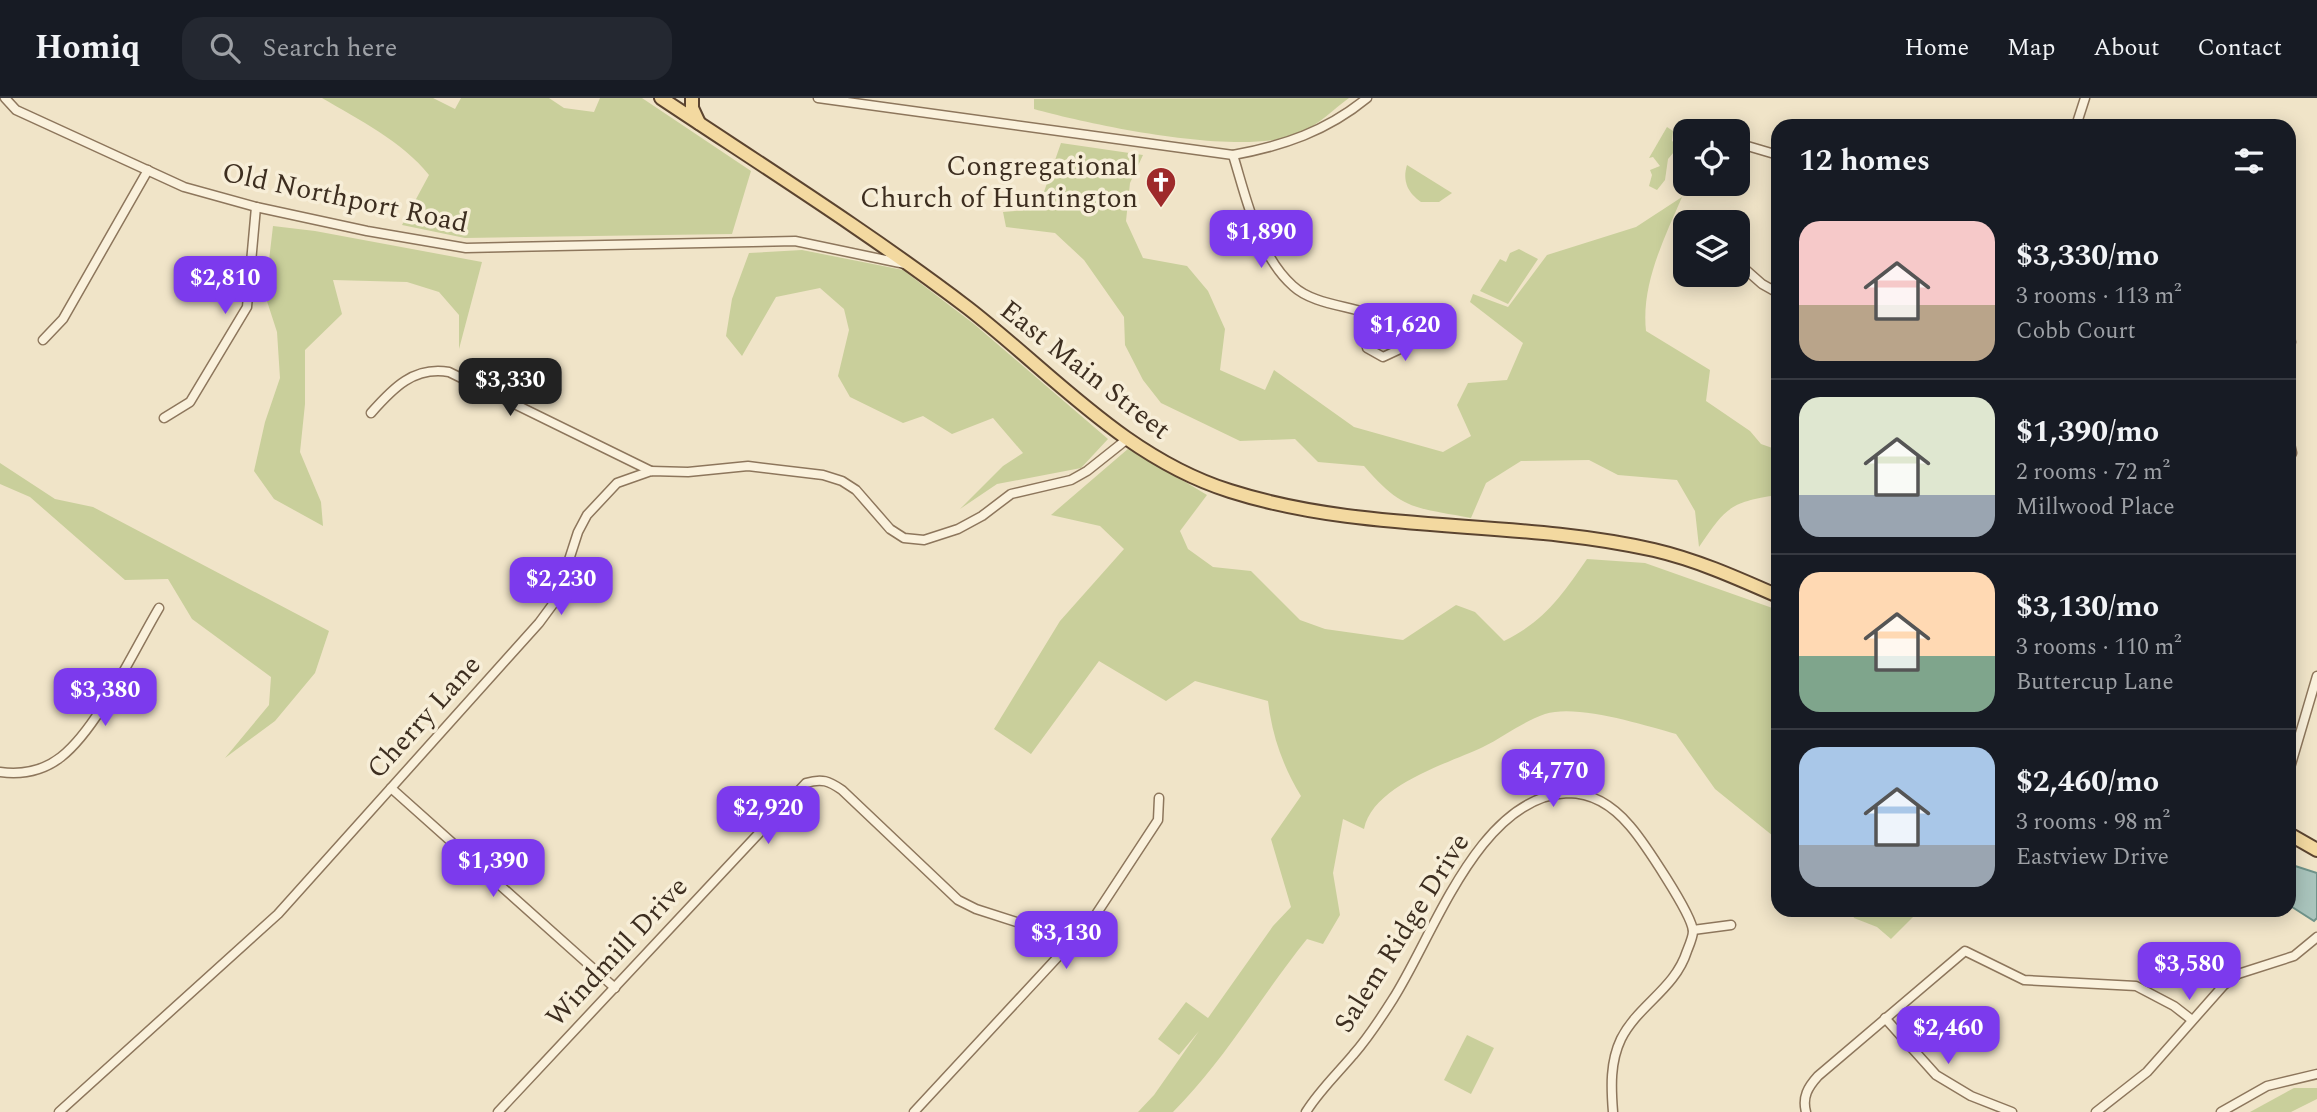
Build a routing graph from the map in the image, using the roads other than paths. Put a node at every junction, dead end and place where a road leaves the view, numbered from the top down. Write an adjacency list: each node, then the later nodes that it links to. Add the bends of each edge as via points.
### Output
1 (5, 98): 12 (street, Old Northport Road, via 16,110)
2 (662, 98): 8 (main road, East Main Street)
3 (692, 98): 8 (main road)
4 (818, 98): 11 (street)
5 (1367, 98): 11 (street, via 1298,140)
6 (2085, 98): 7 (street)
7 (2078, 119)
8 (699, 124): 14 (main road, East Main Street)
9 (1750, 147): 10 (street)
10 (1771, 153)
11 (1233, 155): 17 (street, via 1250,210 1277,269 1309,298)
12 (148, 170): 13 (street, Old Northport Road, via 184,187); 18 (street, via 63,319)
13 (256, 207): 14 (street, Old Northport Road, via 466,248 795,241); 20 (street, via 247,307 190,402)
14 (906, 265): 21 (main road, East Main Street, via 969,309)
15 (1750, 274): 16 (street)
16 (1771, 290)
17 (1363, 313): 17 (street, via 1367,348 1383,357 1398,350 1402,342 1393,324)
18 (43, 340)
19 (371, 413): 22 (street, via 405,380 434,370 449,372)
20 (164, 418)
21 (1126, 440): 22 (street, Cherry Lane, via 1071,480 1011,494 958,529 924,540 904,538 890,529 856,490 823,475 748,466); 23 (main road, East Main Street, via 1197,479 1272,503 1357,518 1547,535 1652,550 1701,563)
22 (650, 471): 28 (street, Cherry Lane, via 617,482 600,498 578,532 560,589 539,624)
23 (1771, 593)
24 (159, 608): 27 (street, via 74,745 29,773)
25 (2317, 676): 26 (street)
26 (2296, 747)
27 (0, 772)
28 (391, 788): 36 (street); 40 (street, Cherry Lane, via 278,914)
29 (1159, 798): 35 (street, via 1158,820)
30 (2296, 838): 31 (main road)
31 (2317, 850)
32 (1731, 925): 33 (street)
33 (1693, 930): 43 (street, Salem Ridge Drive, via 1685,909 1619,813 1580,793 1531,801 1492,832 1478,851 1395,996); 44 (street, via 1682,967 1634,1019 1614,1056)
34 (2317, 937): 38 (street, via 2294,956 2238,974)
35 (1075, 941): 36 (street, Windmill Drive, via 958,900 842,790 818,779 806,783); 42 (street)
36 (615, 988): 41 (street, Windmill Drive)
37 (1885, 1018): 38 (street, via 1965,951 2024,980 2136,986); 45 (street, via 1808,1087); 46 (street, via 1936,1075 1971,1096)
38 (2192, 1020): 47 (street, via 2147,1072)
39 (2317, 1074): 48 (street, via 2267,1086)
40 (59, 1112)
41 (498, 1112)
42 (914, 1112)
43 (1306, 1112)
44 (1613, 1112)
45 (1806, 1112)
46 (2012, 1112)
47 (2096, 1112)
48 (2221, 1112)

